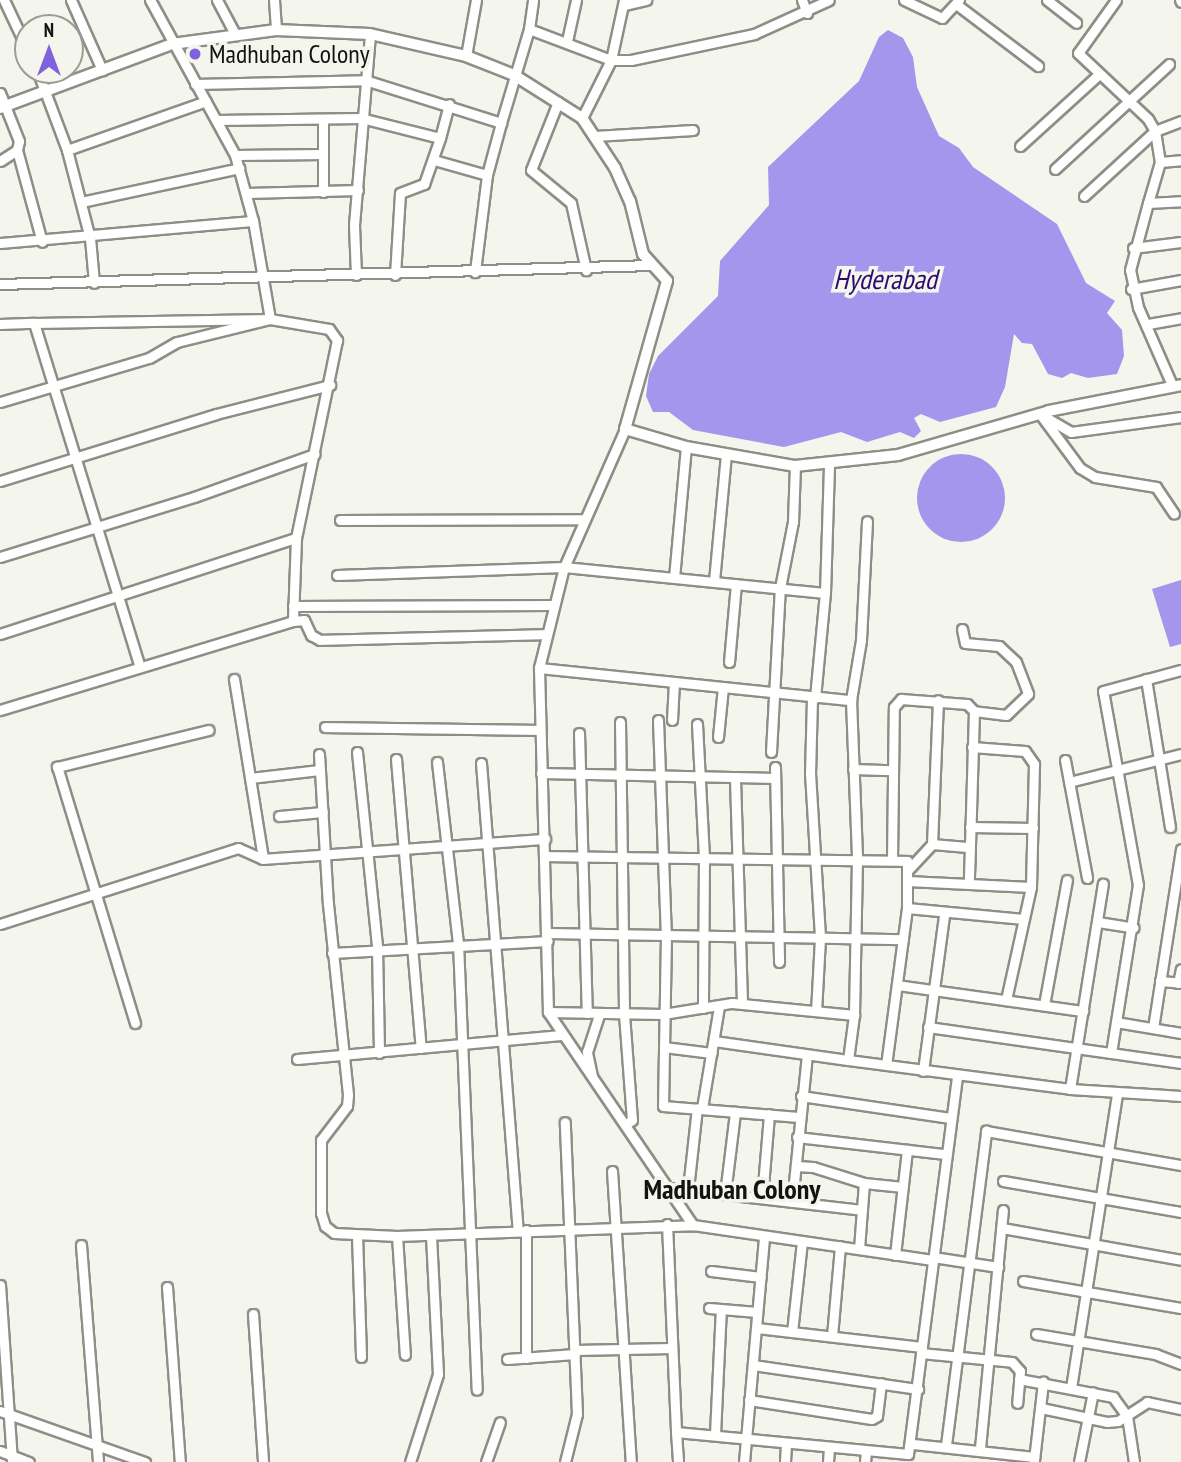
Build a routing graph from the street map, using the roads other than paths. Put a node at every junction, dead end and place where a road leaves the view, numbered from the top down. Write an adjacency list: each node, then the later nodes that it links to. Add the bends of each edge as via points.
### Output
1 (4, 0): 18 (street)
2 (71, 0): 30 (street)
3 (150, 0): 25 (street)
4 (217, 0): 22 (street)
5 (274, 0): 21 (street)
6 (476, 0): 26 (street)
7 (533, 0): 20 (street)
8 (576, 0): 24 (street)
9 (646, 0): 16 (street)
10 (802, 0): 17 (street)
11 (830, 0): 17 (street)
12 (904, 0): 15 (street, via 934,18 949,15)
13 (1047, 0): 19 (street)
14 (1116, 0): 32 (street, via 1078,53)
15 (957, 2): 29 (street)
16 (624, 3): 27 (street)
17 (807, 13): 27 (street, via 697,49)
18 (14, 21)
19 (1076, 23)
20 (530, 29): 24 (street); 31 (street)
21 (276, 30): 22 (street); 23 (street)
22 (235, 34): 25 (street)
23 (370, 34): 26 (street); 33 (street)
24 (567, 41): 27 (street)
25 (172, 44): 30 (street); 35 (street)
26 (466, 56): 31 (street)
27 (611, 60): 44 (street)
28 (1169, 64): 40 (street)
29 (1038, 66)
30 (102, 70): 36 (street)
31 (514, 75): 39 (street); 48 (street)
32 (1098, 75): 40 (street); 53 (street)
33 (365, 80): 35 (street); 41 (street); 43 (street)
34 (43, 84): 36 (street)
35 (195, 84): 38 (street)
36 (46, 90): 42 (street); 55 (street)
37 (0, 93): 42 (street)
38 (206, 101): 46 (street); 55 (street)
39 (558, 102): 44 (street); 79 (street, via 531,170 571,203)
40 (1130, 102): 50 (street); 63 (street)
41 (449, 104): 48 (street); 52 (street)
42 (3, 107): 54 (street, via 19,141)
43 (361, 118): 45 (street); 52 (street); 65 (street)
44 (582, 118): 51 (street)
45 (323, 119): 46 (street); 56 (street)
46 (216, 120): 57 (street)
47 (1181, 121): 50 (street)
48 (501, 123): 64 (street)
49 (693, 130): 51 (street)
50 (1155, 131): 61 (street); 68 (street)
51 (595, 136): 78 (street, via 630,201 643,254)
52 (440, 138): 58 (street)
53 (1020, 146)
54 (17, 150): 60 (street); 74 (street)
55 (67, 150): 70 (street)
56 (323, 154): 57 (street); 66 (street)
57 (235, 155): 62 (street)
58 (434, 160): 64 (street); 82 (street, via 421,187 400,193)
59 (1181, 160): 61 (street)
60 (0, 161)
61 (1160, 162): 71 (street)
62 (239, 168): 67 (street); 70 (street)
63 (1055, 169)
64 (487, 175): 80 (street)
65 (358, 190): 66 (street); 81 (street)
66 (323, 192): 67 (street)
67 (247, 193): 72 (street)
68 (1084, 196)
69 (1181, 201): 71 (street)
70 (81, 202): 73 (street)
71 (1148, 203): 77 (street)
72 (253, 221): 73 (street); 83 (street)
73 (90, 238): 74 (street); 85 (street)
74 (42, 242): 76 (street)
75 (1181, 242): 77 (street)
76 (0, 243)
77 (1133, 248): 87 (street)
78 (652, 265): 79 (street); 99 (street, via 667,281 667,292)
79 (586, 270): 80 (street)
80 (475, 272): 82 (street)
81 (356, 275): 82 (street); 83 (street)
82 (395, 275)
83 (264, 277): 85 (street); 89 (street)
84 (1181, 279): 87 (street)
85 (94, 283): 86 (street)
86 (0, 284)
87 (1132, 289): 92 (street)
88 (1181, 318): 92 (street)
89 (270, 319): 90 (street); 93 (street, via 177,342 149,358); 94 (street, via 319,326 335,334)
90 (34, 323): 91 (street); 93 (street)
91 (0, 324)
92 (1148, 324): 95 (street)
93 (55, 384): 96 (street); 103 (street)
94 (330, 385): 101 (street); 103 (street)
95 (1177, 385): 97 (street)
96 (0, 402)
97 (1040, 414): 98 (street, via 1071,432); 104 (street, via 898,455); 107 (street, via 1080,468 1095,477 1156,487)
98 (1181, 417)
99 (625, 429): 100 (street); 108 (street)
100 (686, 447): 102 (street); 116 (street)
101 (315, 454): 111 (street); 112 (street)
102 (726, 454): 105 (street); 117 (street)
103 (78, 456): 106 (street); 111 (street)
104 (829, 463): 105 (street); 120 (street)
105 (794, 466): 119 (street, via 793,522)
106 (0, 481)
107 (1174, 514)
108 (583, 519): 109 (street); 114 (street)
109 (340, 520)
110 (867, 521): 138 (street, via 861,631)
111 (99, 526): 113 (street); 121 (street)
112 (296, 538): 121 (street); 123 (street)
113 (0, 557)
114 (564, 567): 115 (street); 116 (street); 122 (street)
115 (337, 575)
116 (674, 578): 117 (street)
117 (714, 581): 118 (street)
118 (736, 583): 119 (street); 128 (street)
119 (780, 588): 120 (street); 136 (street)
120 (825, 593): 137 (street)
121 (118, 596): 126 (street); 129 (street)
122 (554, 605): 123 (street); 127 (street)
123 (293, 606): 124 (street)
124 (293, 621): 127 (street, via 304,620 320,640); 129 (street)
125 (962, 629): 141 (street, via 965,643 999,646 1016,662 1028,694 1006,715)
126 (0, 634)
127 (546, 634): 130 (street)
128 (729, 662)
129 (140, 667): 140 (street)
130 (539, 668): 134 (street); 148 (street)
131 (1181, 670): 133 (street)
132 (233, 679): 169 (street)
133 (1146, 679): 158 (street); 165 (street, via 1103,691)
134 (674, 682): 135 (street); 143 (street)
135 (723, 687): 136 (street); 150 (street)
136 (774, 694): 137 (street); 153 (street)
137 (813, 698): 138 (street); 197 (street, via 810,773)
138 (850, 700): 162 (street)
139 (938, 700): 141 (street, via 967,704); 163 (street, via 895,702); 182 (street)
140 (0, 710)
141 (974, 711): 151 (street)
142 (658, 720): 170 (street)
143 (672, 720)
144 (620, 722): 168 (street)
145 (697, 724): 171 (street)
146 (325, 727): 148 (street)
147 (209, 730): 206 (street, via 57,767)
148 (540, 730): 166 (street)
149 (579, 733): 167 (street)
150 (718, 737)
151 (972, 747): 177 (street); 179 (street, via 1025,751 1034,764)
152 (357, 752): 187 (street)
153 (771, 752)
154 (319, 754): 164 (street)
155 (1181, 754): 158 (street)
156 (396, 759): 185 (street)
157 (1065, 760): 174 (street)
158 (1161, 760): 165 (street); 178 (street)
159 (437, 762): 183 (street)
160 (481, 763): 181 (street)
161 (775, 767): 172 (street)
162 (853, 769): 163 (street); 198 (street)
163 (891, 770): 199 (street)
164 (320, 771): 169 (street); 175 (street)
165 (1116, 771): 174 (street); 212 (street, via 1138,885)
166 (541, 774): 167 (street); 180 (street)
167 (581, 775): 168 (street); 190 (street)
168 (620, 777): 170 (street); 191 (street)
169 (250, 778): 194 (street)
170 (658, 778): 171 (street); 192 (street)
171 (697, 778): 173 (street); 193 (street)
172 (775, 778): 173 (street); 196 (street)
173 (735, 779): 195 (street)
174 (1069, 782): 201 (street)
175 (323, 812): 176 (street); 188 (street)
176 (279, 816)
177 (970, 827): 179 (street); 184 (street)
178 (1170, 827)
179 (1033, 828): 205 (street)
180 (545, 839): 181 (street); 189 (street)
181 (490, 840): 183 (street); 223 (street)
182 (932, 844): 184 (street); 200 (street)
183 (443, 845): 185 (street); 224 (street)
184 (970, 847): 203 (street)
185 (403, 848): 187 (street); 226 (street)
186 (1181, 849): 230 (street)
187 (365, 852): 188 (street); 225 (street)
188 (326, 854): 194 (street); 227 (street)
189 (545, 856): 190 (street); 219 (street)
190 (583, 856): 191 (street); 213 (street)
191 (622, 857): 192 (street); 214 (street)
192 (663, 857): 193 (street); 215 (street)
193 (704, 858): 195 (street); 216 (street)
194 (263, 859): 206 (street, via 248,850 232,849)
195 (740, 859): 196 (street); 217 (street)
196 (775, 859): 197 (street); 218 (street)
197 (818, 859): 198 (street); 220 (street)
198 (857, 859): 199 (street); 222 (street)
199 (892, 860): 200 (street, via 907,861)
200 (907, 876): 203 (street); 207 (street)
201 (1087, 878)
202 (1067, 880): 236 (street)
203 (969, 884): 205 (street)
204 (1103, 884): 210 (street)
205 (1031, 887): 209 (street)
206 (95, 894): 211 (street); 248 (street)
207 (907, 908): 208 (street); 221 (street)
208 (944, 915): 209 (street); 233 (street)
209 (1023, 919): 234 (street)
210 (1098, 922): 212 (street); 240 (street)
211 (0, 924)
212 (1134, 928): 247 (street)
213 (586, 934): 214 (street); 219 (street); 242 (street)
214 (625, 934): 215 (street); 244 (street)
215 (666, 935): 216 (street); 245 (street)
216 (704, 936): 217 (street); 238 (street)
217 (741, 936): 218 (street); 235 (street)
218 (778, 936): 220 (street); 228 (street)
219 (548, 937): 223 (street); 241 (street)
220 (820, 938): 222 (street); 239 (street)
221 (903, 939): 222 (street); 232 (street)
222 (857, 940): 246 (street)
223 (498, 941): 224 (street); 253 (street)
224 (458, 943): 226 (street); 255 (street)
225 (377, 947): 226 (street); 227 (street); 259 (street)
226 (414, 947): 258 (street)
227 (332, 953): 262 (street)
228 (779, 962)
229 (1181, 969): 231 (street)
230 (1160, 981): 231 (street); 250 (street)
231 (1180, 983)
232 (897, 985): 233 (street); 267 (street)
233 (933, 991): 234 (street); 249 (street)
234 (1006, 1000): 236 (street)
235 (742, 1004): 237 (street); 239 (street)
236 (1044, 1005): 240 (street)
237 (719, 1006): 238 (street); 254 (street)
238 (703, 1008): 245 (street)
239 (816, 1011): 246 (street)
240 (1083, 1011): 257 (street)
241 (548, 1012): 242 (street); 252 (street)
242 (587, 1013): 243 (street)
243 (599, 1014): 244 (street); 270 (street, via 587,1052)
244 (624, 1014): 245 (street); 281 (street, via 632,1119)
245 (663, 1014): 256 (street)
246 (854, 1015): 265 (street)
247 (1116, 1022): 250 (street); 261 (street)
248 (135, 1023)
249 (929, 1027): 257 (street); 268 (street)
250 (1153, 1028): 251 (street)
251 (1181, 1032)
252 (561, 1035): 253 (street); 270 (street)
253 (506, 1040): 255 (street); 306 (street)
254 (714, 1041): 260 (street); 263 (street)
255 (462, 1046): 258 (street); 307 (street)
256 (664, 1047): 260 (street); 275 (street, via 663,1106)
257 (1076, 1047): 261 (street); 271 (street)
258 (421, 1048): 259 (street)
259 (379, 1053): 262 (street)
260 (712, 1053): 275 (street)
261 (1111, 1053): 266 (street)
262 (344, 1055): 264 (street); 308 (street, via 346,1107 327,1128 318,1154 321,1213 325,1226 334,1233)
263 (807, 1055): 265 (street); 273 (street)
264 (297, 1059)
265 (848, 1060): 267 (street)
266 (1181, 1062)
267 (886, 1065): 268 (street)
268 (923, 1071): 269 (street)
269 (957, 1076): 271 (street); 279 (street)
270 (594, 1083): 281 (street)
271 (1070, 1089): 272 (street)
272 (1117, 1094): 274 (street); 284 (street)
273 (801, 1096): 278 (street); 279 (street)
274 (1181, 1096)
275 (699, 1108): 276 (street); 293 (street)
276 (735, 1112): 277 (street); 294 (street)
277 (769, 1114): 278 (street); 296 (street)
278 (799, 1117): 282 (street)
279 (950, 1118): 285 (street)
280 (565, 1122): 304 (street)
281 (626, 1124): 292 (street)
282 (797, 1137): 283 (street); 287 (street)
283 (907, 1150): 285 (street); 291 (street)
284 (1108, 1152): 286 (street); 295 (street); 320 (street, via 985,1130)
285 (945, 1154): 318 (street)
286 (1181, 1165)
287 (796, 1166): 290 (street); 297 (street)
288 (612, 1171): 303 (street)
289 (1003, 1181): 295 (street)
290 (864, 1184): 291 (street); 298 (street)
291 (903, 1187): 317 (street)
292 (670, 1188): 293 (street); 302 (street)
293 (688, 1189): 294 (street)
294 (724, 1194): 296 (street)
295 (1101, 1196): 300 (street); 313 (street)
296 (762, 1198): 297 (street)
297 (792, 1202): 298 (street)
298 (862, 1210): 316 (street)
299 (1003, 1210): 305 (street)
300 (1181, 1212)
301 (667, 1224): 302 (street); 303 (street); 338 (street)
302 (693, 1225): 311 (street)
303 (617, 1226): 304 (street); 339 (street)
304 (570, 1228): 306 (street); 341 (street)
305 (1002, 1228): 313 (street); 321 (street)
306 (522, 1230): 307 (street); 345 (street)
307 (473, 1233): 309 (street); 355 (street)
308 (357, 1235): 310 (street); 344 (street)
309 (431, 1235): 310 (street); 383 (street, via 438,1374)
310 (397, 1236): 342 (street)
311 (764, 1237): 312 (street); 323 (street)
312 (802, 1242): 315 (street); 334 (street)
313 (1094, 1244): 319 (street); 327 (street)
314 (81, 1245): 371 (street)
315 (840, 1246): 316 (street); 336 (street)
316 (859, 1249): 317 (street)
317 (895, 1255): 318 (street)
318 (932, 1258): 320 (street); 340 (street)
319 (1181, 1260)
320 (970, 1262): 321 (street); 343 (street)
321 (998, 1267): 347 (street)
322 (711, 1271): 323 (street)
323 (761, 1277): 331 (street)
324 (1023, 1282): 327 (street)
325 (0, 1285): 361 (street)
326 (167, 1287): 381 (street)
327 (1086, 1294): 329 (street); 337 (street)
328 (709, 1308): 330 (street)
329 (1181, 1308)
330 (721, 1309): 331 (street); 366 (street)
331 (757, 1312): 333 (street)
332 (253, 1314): 382 (street)
333 (757, 1328): 334 (street); 349 (street)
334 (792, 1332): 336 (street)
335 (1037, 1334): 337 (street)
336 (832, 1336): 340 (street)
337 (1078, 1342): 348 (street, via 1155,1354); 354 (street)
338 (671, 1348): 339 (street); 365 (street)
339 (624, 1349): 341 (street); 386 (street)
340 (922, 1350): 343 (street); 353 (street)
341 (575, 1352): 345 (street); 385 (street, via 577,1425)
342 (405, 1355)
343 (959, 1356): 347 (street); 370 (street)
344 (360, 1357)
345 (526, 1358): 346 (street)
346 (507, 1359)
347 (990, 1360): 350 (street, via 1018,1366); 373 (street)
348 (1181, 1364)
349 (753, 1365): 352 (street); 357 (street)
350 (1019, 1379): 351 (street); 358 (street)
351 (1043, 1382): 354 (street); 359 (street)
352 (881, 1383): 353 (street); 357 (street, via 877,1416 872,1419)
353 (918, 1388): 369 (street)
354 (1071, 1388): 356 (street)
355 (477, 1390)
356 (1093, 1392): 362 (street, via 1113,1398); 363 (street)
357 (749, 1400): 367 (street)
358 (1017, 1403)
359 (1041, 1408): 363 (street); 377 (street)
360 (1181, 1409): 362 (street, via 1147,1402)
361 (5, 1413): 371 (street); 376 (street)
362 (1127, 1416): 363 (street, via 1118,1421); 393 (street)
363 (1088, 1419): 392 (street)
364 (500, 1422): 384 (street)
365 (676, 1432): 366 (street); 387 (street)
366 (715, 1434): 367 (street)
367 (745, 1438): 368 (street); 388 (street)
368 (786, 1443): 372 (street); 389 (street)
369 (913, 1444): 370 (street); 375 (street, via 904,1455)
370 (946, 1445): 373 (street)
371 (95, 1447): 379 (street); 380 (street)
372 (829, 1448): 375 (street); 390 (street)
373 (980, 1448): 377 (street)
374 (0, 1451): 376 (street)
375 (866, 1451): 391 (street)
376 (11, 1458): 378 (street)
377 (1034, 1459)
378 (29, 1462)
379 (98, 1462)
380 (145, 1462)
381 (180, 1462)
382 (263, 1462)
383 (410, 1462)
384 (486, 1462)
385 (565, 1462)
386 (631, 1462)
387 (678, 1462)
388 (744, 1462)
389 (785, 1462)
390 (828, 1462)
391 (865, 1462)
392 (1079, 1462)
393 (1134, 1462)

